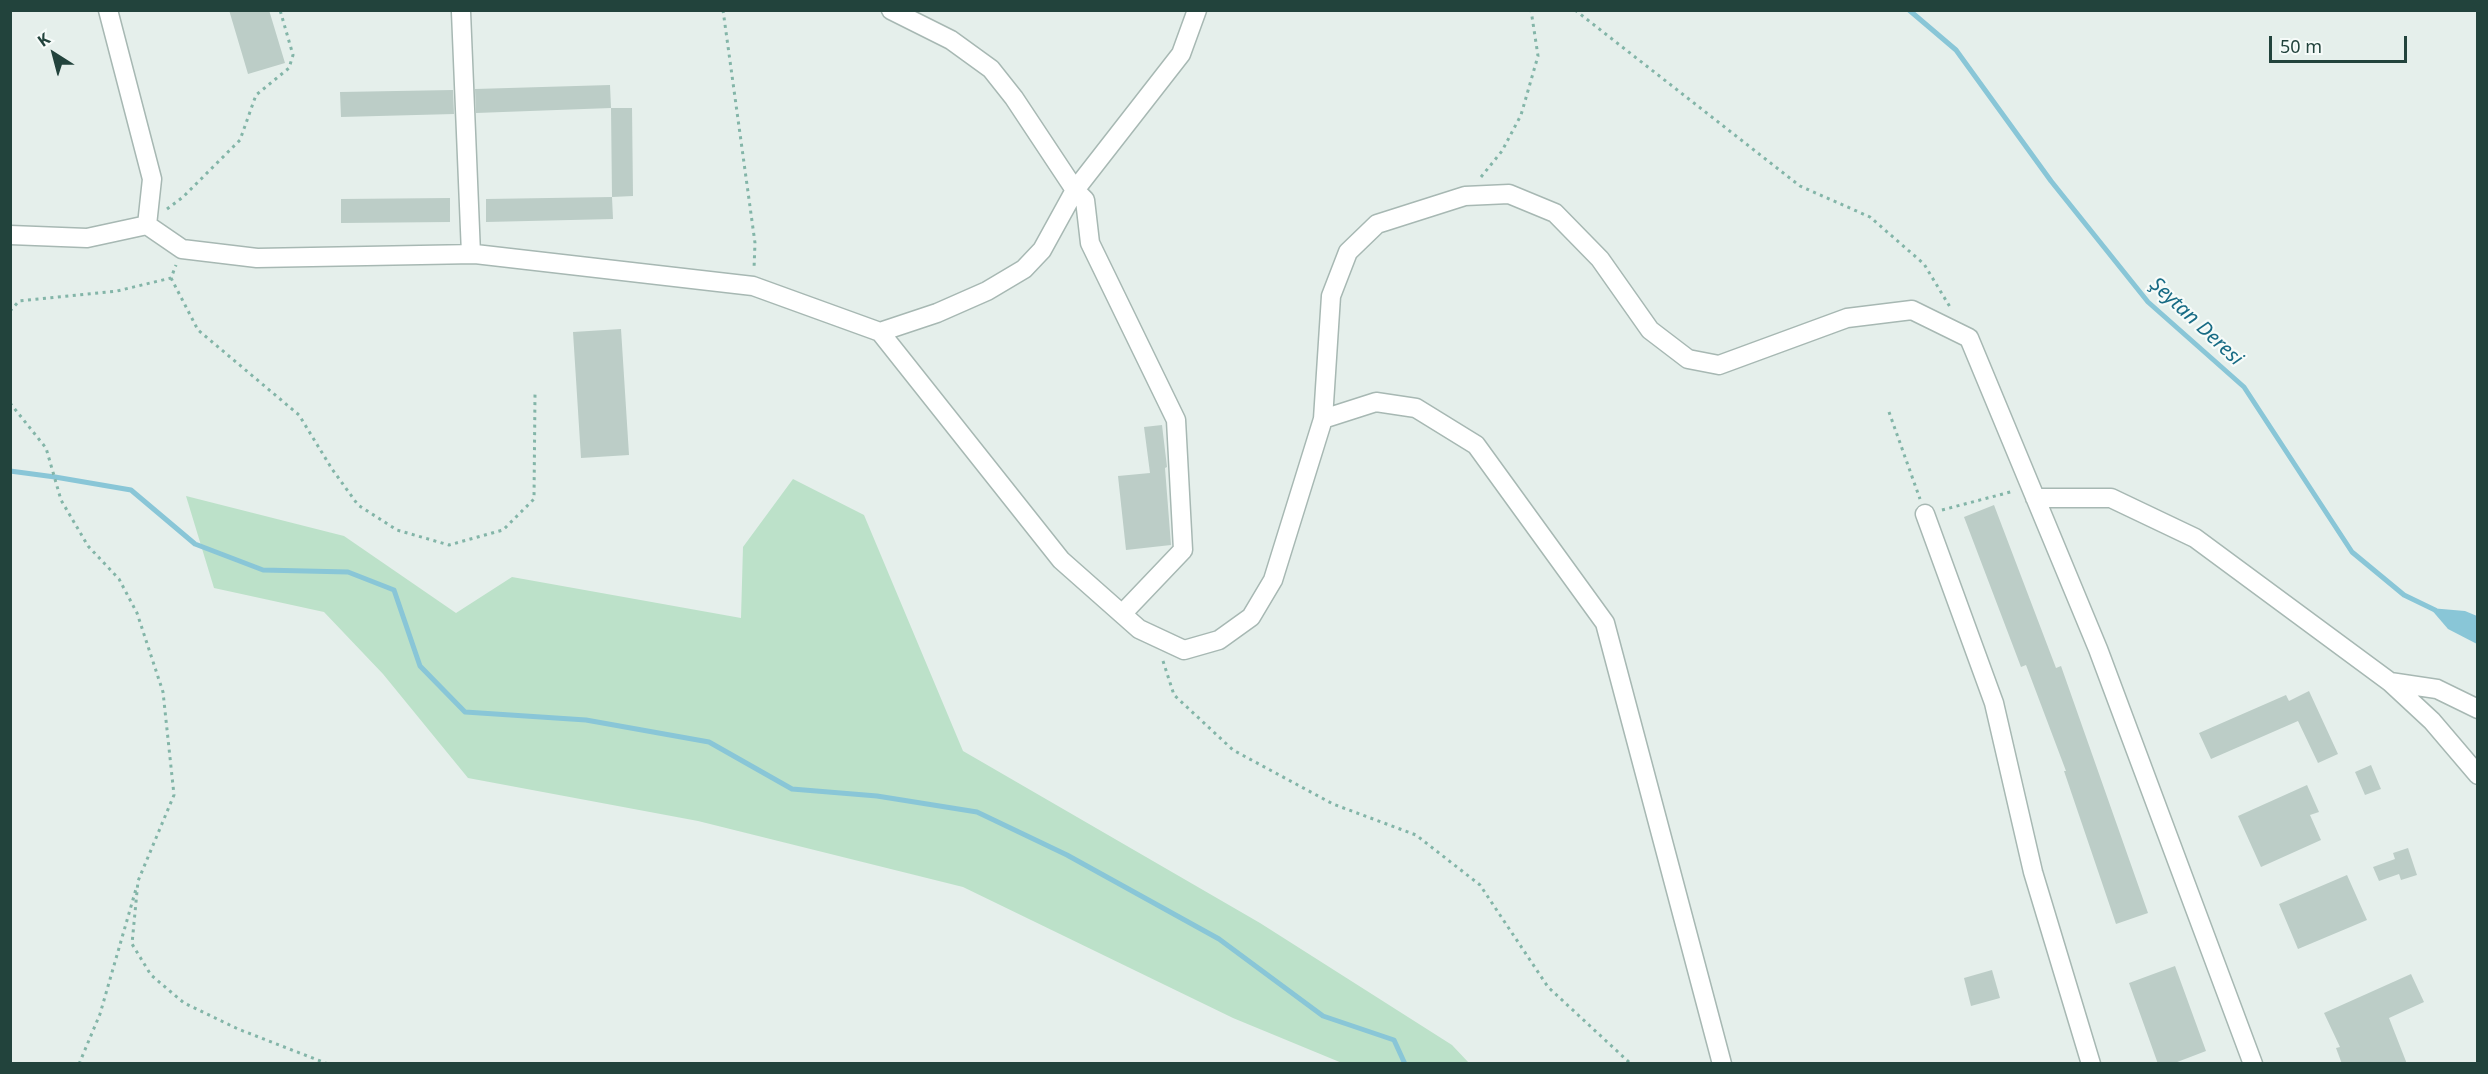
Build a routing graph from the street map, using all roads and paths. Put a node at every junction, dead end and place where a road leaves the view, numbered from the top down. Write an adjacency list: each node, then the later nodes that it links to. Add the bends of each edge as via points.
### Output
1 (108, 10): 11 (street, via 152,179)
2 (280, 10): 11 (path, via 293,55 289,68 256,95 240,140 183,197)
3 (723, 10): 16 (path, via 755,243)
4 (891, 10): 9 (street, via 951,40 991,69)
5 (1197, 10): 9 (street, via 1181,54)
6 (1531, 10): 10 (path, via 1538,56 1521,115 1502,151)
7 (1575, 10): 17 (path, via 1800,186 1870,217 1924,264)
8 (462, 11): 14 (street)
9 (1075, 190): 19 (street, via 1042,250 1024,269 987,291); 26 (street, via 1084,200 1090,243 1176,420 1183,550)
10 (1465, 196): 23 (street, via 1377,224 1348,252 1331,296); 24 (street, via 1509,194 1554,213 1600,259 1650,330 1688,359 1719,365 1847,318 1912,310 1968,338)
11 (147, 225): 12 (street, via 87,238); 13 (street)
12 (10, 235)
13 (183, 249): 14 (street, via 257,258); 15 (path)
14 (471, 254): 16 (street)
15 (171, 279): 18 (path, via 117,291 20,301); 20 (path, via 198,330 299,415 358,505 397,530 449,545 503,530 534,499)
16 (753, 286): 19 (street)
17 (1952, 310)
18 (10, 311)
19 (880, 332): 26 (street, via 1061,560)
20 (535, 394)
21 (10, 403): 31 (path, via 46,448 61,500 88,546 119,579 137,613 163,692 174,795)
22 (1889, 412): 25 (path)
23 (1323, 419): 27 (street, via 1273,580 1251,617 1219,640 1184,650); 35 (street, via 1376,402 1416,408 1476,445 1605,623)
24 (2033, 493): 25 (path); 28 (street, via 2111,498 2195,538); 37 (street, via 2098,649)
25 (1925, 514): 36 (street, via 1994,703 2033,872)
26 (1122, 614): 27 (street)
27 (1155, 637): 34 (path, via 1174,695 1233,750 1333,804 1416,835 1480,885 1548,987)
28 (2390, 682): 29 (street, via 2437,689); 30 (street, via 2432,721)
29 (2478, 709)
30 (2478, 775)
31 (138, 882): 32 (path, via 100,1014); 33 (path, via 132,944 151,975 184,1003)
32 (79, 1064)
33 (328, 1064)
34 (1631, 1064)
35 (1722, 1064)
36 (2091, 1064)
37 (2253, 1064)

